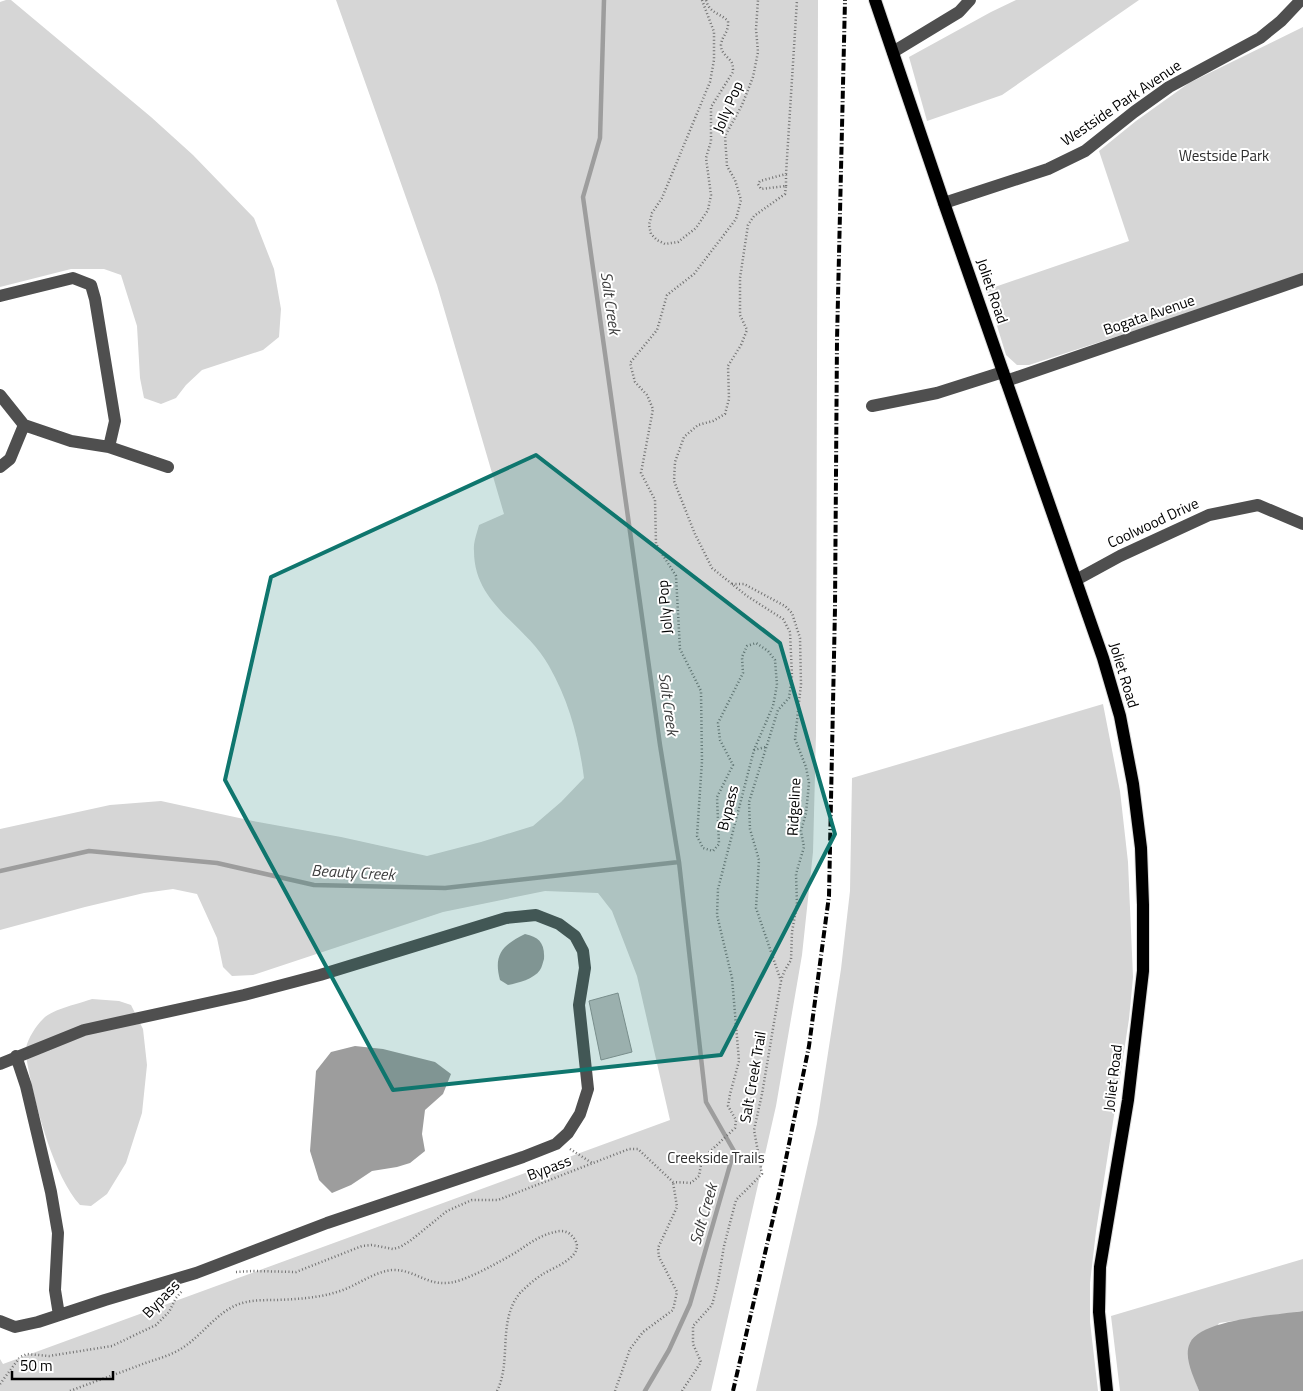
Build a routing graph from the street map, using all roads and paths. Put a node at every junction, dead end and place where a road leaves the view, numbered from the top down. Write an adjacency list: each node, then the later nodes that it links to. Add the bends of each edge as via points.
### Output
1 (702, 0): 2 (path, Jolly Pop, via 714,32 714,60 710,82 662,198 652,213 651,234 665,244 678,242 696,228 708,210 711,195 706,158 711,141 711,107 733,72 732,63 722,52 721,45 728,21 711,11)
2 (706, 0)
3 (758, 0): 25 (path, Jolly Pop, via 758,52 753,77 725,136 727,166 740,200 736,219 694,274 667,295 657,330 630,363 635,382 647,395 652,409 641,473 655,500 656,544 676,576 680,649 701,691 702,761 697,836 704,848 713,851 719,844 717,796 733,765 720,740 718,723 743,672 742,657 748,646 756,643 774,660 777,685 773,706)
4 (797, 0): 9 (path)
5 (875, 0): 8 (main road, Joliet Road)
6 (970, 0): 8 (street, via 960,12)
7 (1301, 0): 11 (street, Westside Park Avenue, via 1260,38 1169,87 1085,151 1048,169)
8 (893, 52): 11 (main road, Joliet Road)
9 (786, 174): 10 (path); 10 (path, via 758,184 761,189)
10 (786, 186): 23 (path, via 785,194 754,216 748,225 740,278 740,315 747,330 728,366 729,398 724,414 698,425 684,437 675,462 674,482 695,534 712,568)
11 (944, 203): 14 (main road, Joliet Road)
12 (1303, 279): 14 (street, Bogata Avenue)
13 (0, 296): 18 (street, via 73,278 91,285 115,421)
14 (1005, 377): 16 (street, Bogata Avenue); 22 (main road, Joliet Road)
15 (0, 395): 17 (street)
16 (872, 406)
17 (24, 425): 18 (street, via 71,442); 19 (street, via 10,459)
18 (109, 447): 20 (street)
19 (0, 467)
20 (168, 467)
21 (1303, 524): 22 (street, Coolwood Drive, via 1258,505 1208,515)
22 (1076, 580): 41 (main road, Joliet Road, via 1120,716 1133,784 1141,858 1143,971 1128,1100 1100,1267 1099,1312)
23 (731, 584): 24 (path, via 783,619 790,632 792,676 789,698 778,710); 26 (path, Ridgeline, via 744,584 785,606 792,613 800,638 801,684 795,738 806,767 809,790 801,831 804,847 796,874 792,960)
24 (766, 747): 25 (path); 26 (path, Salt Creek Trail, via 748,802 750,829 759,860 756,908)
25 (754, 750): 31 (path, Bypass, via 718,889 717,915 732,978 739,1061 728,1106 736,1120 735,1128 702,1159 699,1176 691,1183)
26 (781, 981): 40 (path, Salt Creek Trail, via 754,1130 762,1174 736,1200 712,1305 693,1326 693,1344 701,1362)
27 (16, 1056): 28 (street); 29 (street, via 84,1030 320,976 506,918 536,915 559,924 575,936 583,950 585,968 579,1005 588,1089 580,1114); 34 (street, via 31,1105 58,1233 56,1290)
28 (0, 1064)
29 (556, 1144): 30 (path); 34 (street, via 327,1223 196,1274)
30 (592, 1163): 31 (path, Bypass, via 629,1149 638,1149); 32 (path, Bypass, via 498,1200 472,1200 447,1211 400,1247 362,1246 296,1272)
31 (673, 1182): 39 (path, via 677,1207 658,1248 659,1257 677,1292 673,1310 643,1332 630,1349)
32 (235, 1272)
33 (185, 1289): 36 (path, Bypass, via 156,1325 112,1346 49,1356 27,1354 20,1357)
34 (59, 1315): 35 (street, via 15,1327)
35 (0, 1321)
36 (0, 1384)
37 (70, 1391): 38 (path, via 180,1350 222,1313 241,1303 319,1296 343,1290 391,1270 436,1283 449,1283 488,1268 546,1235 566,1232 575,1241 573,1256 531,1282 514,1303 508,1322 503,1374)
38 (497, 1391)
39 (615, 1391)
40 (682, 1391)
41 (1106, 1391)

